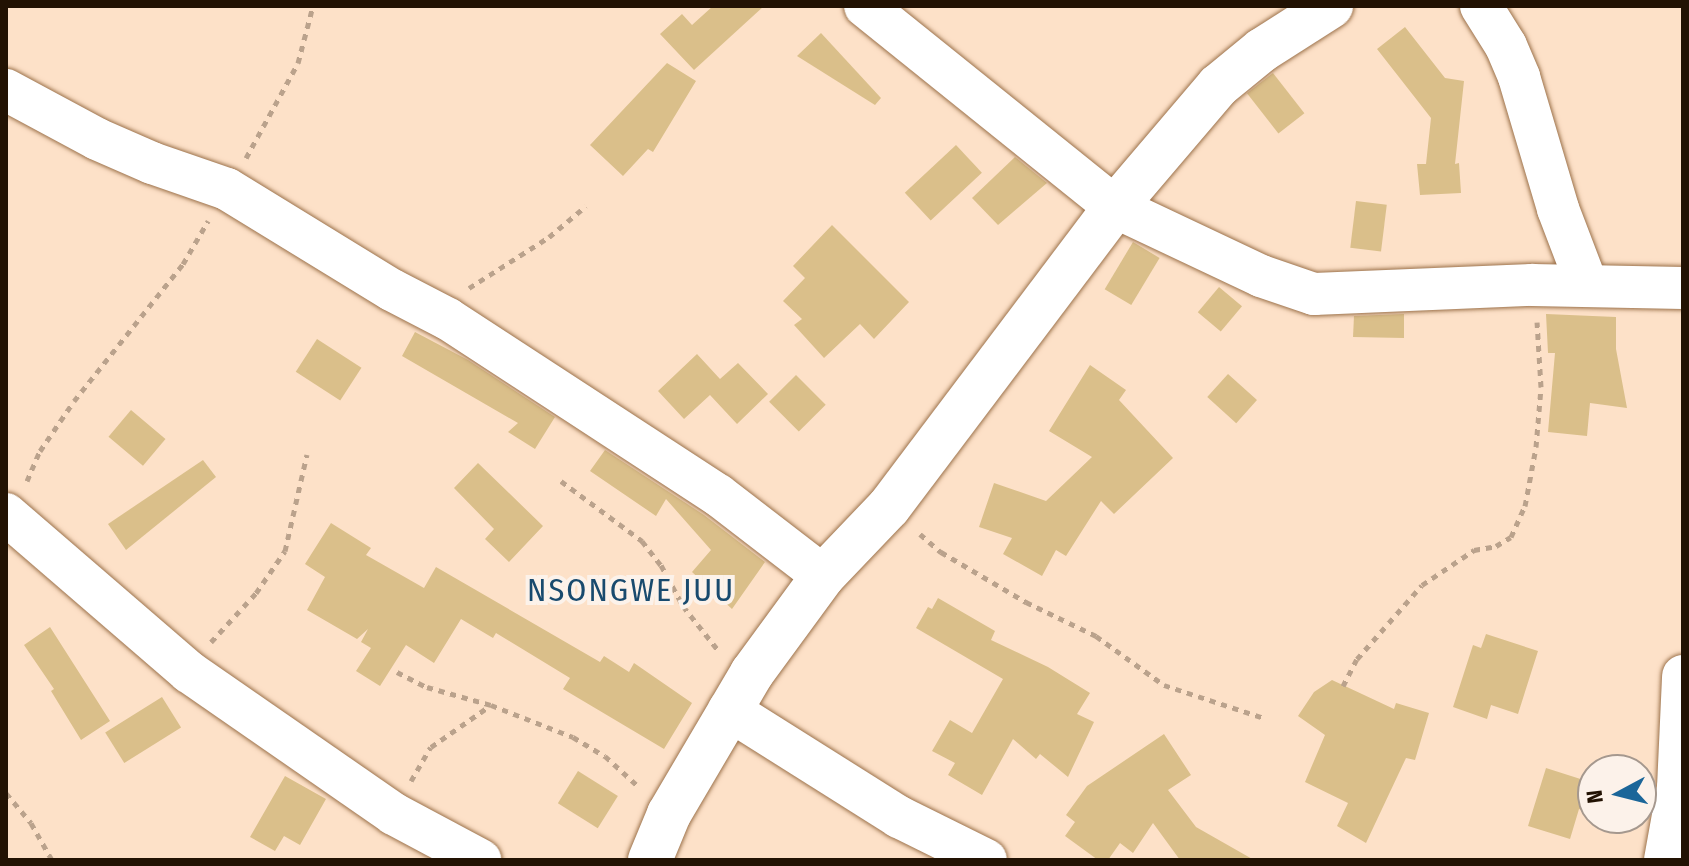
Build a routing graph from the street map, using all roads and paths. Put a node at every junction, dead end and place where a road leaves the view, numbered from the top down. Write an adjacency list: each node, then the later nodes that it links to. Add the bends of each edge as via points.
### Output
1 (313, 6): 6 (path, via 298,63)
2 (865, 6): 8 (street)
3 (1331, 6): 8 (street, via 1218,86)
4 (1481, 6): 10 (street, via 1519,77)
5 (6, 90): 6 (street, via 138,157)
6 (227, 189): 12 (street); 16 (path, via 183,264 100,364 40,451)
7 (586, 206): 12 (path, via 549,237 471,286)
8 (1115, 207): 9 (street, via 1261,276 1314,294); 15 (street)
9 (1532, 285): 10 (street); 22 (path, via 1541,387 1525,506 1511,537 1474,550 1422,585 1357,659)
10 (1587, 285): 11 (street)
11 (1683, 288)
12 (448, 319): 17 (street, via 718,495)
13 (307, 454): 18 (path, via 285,551)
14 (561, 481): 20 (path, via 642,541 719,651)
15 (889, 507): 17 (street); 25 (path, via 941,552 1096,636 1164,685)
16 (8, 516): 18 (street)
17 (823, 576): 20 (street)
18 (189, 672): 27 (street)
19 (397, 672): 23 (path, via 427,687)
20 (752, 673): 24 (street)
21 (1683, 676): 33 (street, via 1678,788)
22 (1343, 686)
23 (491, 705): 27 (path, via 431,747); 28 (path, via 573,737 605,756)
24 (729, 710): 28 (street); 32 (street, via 899,817)
25 (1264, 718)
26 (6, 793): 29 (path)
27 (394, 814): 30 (street)
28 (669, 814): 31 (street)
29 (52, 860)
30 (480, 860)
31 (650, 860)
32 (986, 860)
33 (1665, 860)

